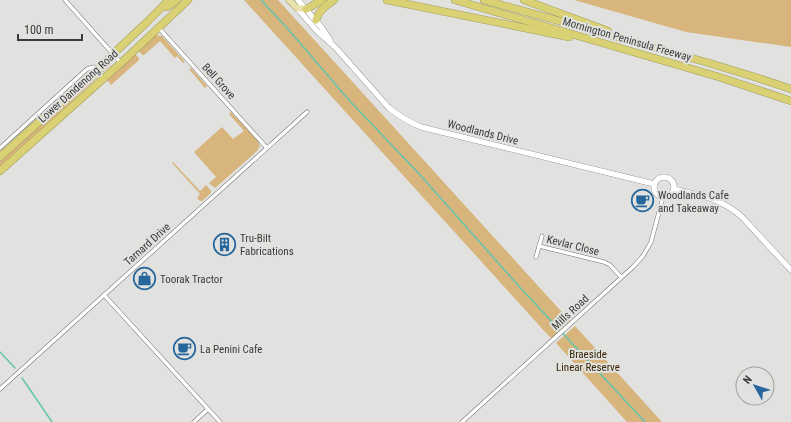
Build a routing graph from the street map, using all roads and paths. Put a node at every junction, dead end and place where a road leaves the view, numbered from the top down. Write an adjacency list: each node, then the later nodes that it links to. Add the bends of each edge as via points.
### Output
1 (65, 0): 20 (street)
2 (168, 0): 15 (highway, Lower Dandenong Road)
3 (177, 0): 15 (highway)
4 (188, 0): 17 (highway, Lower Dandenong Road)
5 (289, 0): 13 (main road, Woodlands Drive)
6 (298, 0): 14 (street, Woodlands Drive)
7 (322, 0): 14 (highway)
8 (334, 0): 16 (highway, via 322,10)
9 (387, 0): 19 (highway)
10 (455, 0): 19 (highway, Mornington Peninsula Freeway)
11 (484, 0): 23 (highway, Mornington Peninsula Freeway)
12 (524, 0): 23 (highway, via 618,34 741,71)
13 (297, 8): 14 (main road); 18 (street, Woodlands Drive)
14 (306, 9): 16 (street, Woodlands Drive)
15 (152, 18): 20 (highway, Lower Dandenong Road)
16 (316, 20): 18 (street, Woodlands Drive)
17 (158, 27): 21 (highway, Lower Dandenong Road); 28 (street, Bell Grove)
18 (336, 48): 31 (street, Woodlands Drive, via 389,108 400,117 421,127)
19 (619, 48): 25 (highway, Mornington Peninsula Freeway)
20 (113, 54): 21 (street); 22 (highway, Lower Dandenong Road)
21 (121, 63): 30 (highway, Lower Dandenong Road)
22 (98, 69): 27 (street, Lower Dandenong Road, via 87,69); 29 (highway, Lower Dandenong Road)
23 (775, 84): 24 (highway, Mornington Peninsula Freeway)
24 (791, 89)
25 (791, 101)
26 (306, 112): 28 (street, Tarnard Drive)
27 (0, 148)
28 (267, 148): 39 (street, Tarnard Drive)
29 (0, 157)
30 (0, 171)
31 (654, 184): 32 (street, via 660,177 667,177 674,183); 33 (street, via 655,192)
32 (674, 189): 33 (street, via 671,194); 37 (street, via 711,198 733,209)
33 (662, 197): 38 (street, Mills Road, via 651,242 643,256)
34 (542, 236): 35 (street, Kevlar Close)
35 (539, 246): 36 (street, Kevlar Close); 38 (street, Kevlar Close, via 604,262)
36 (536, 257)
37 (791, 270)
38 (621, 277): 44 (street, Mills Road)
39 (104, 294): 40 (street, Tarnard Drive); 41 (street)
40 (0, 389)
41 (208, 409): 42 (street); 43 (street)
42 (194, 422)
43 (220, 422)
44 (462, 422)

